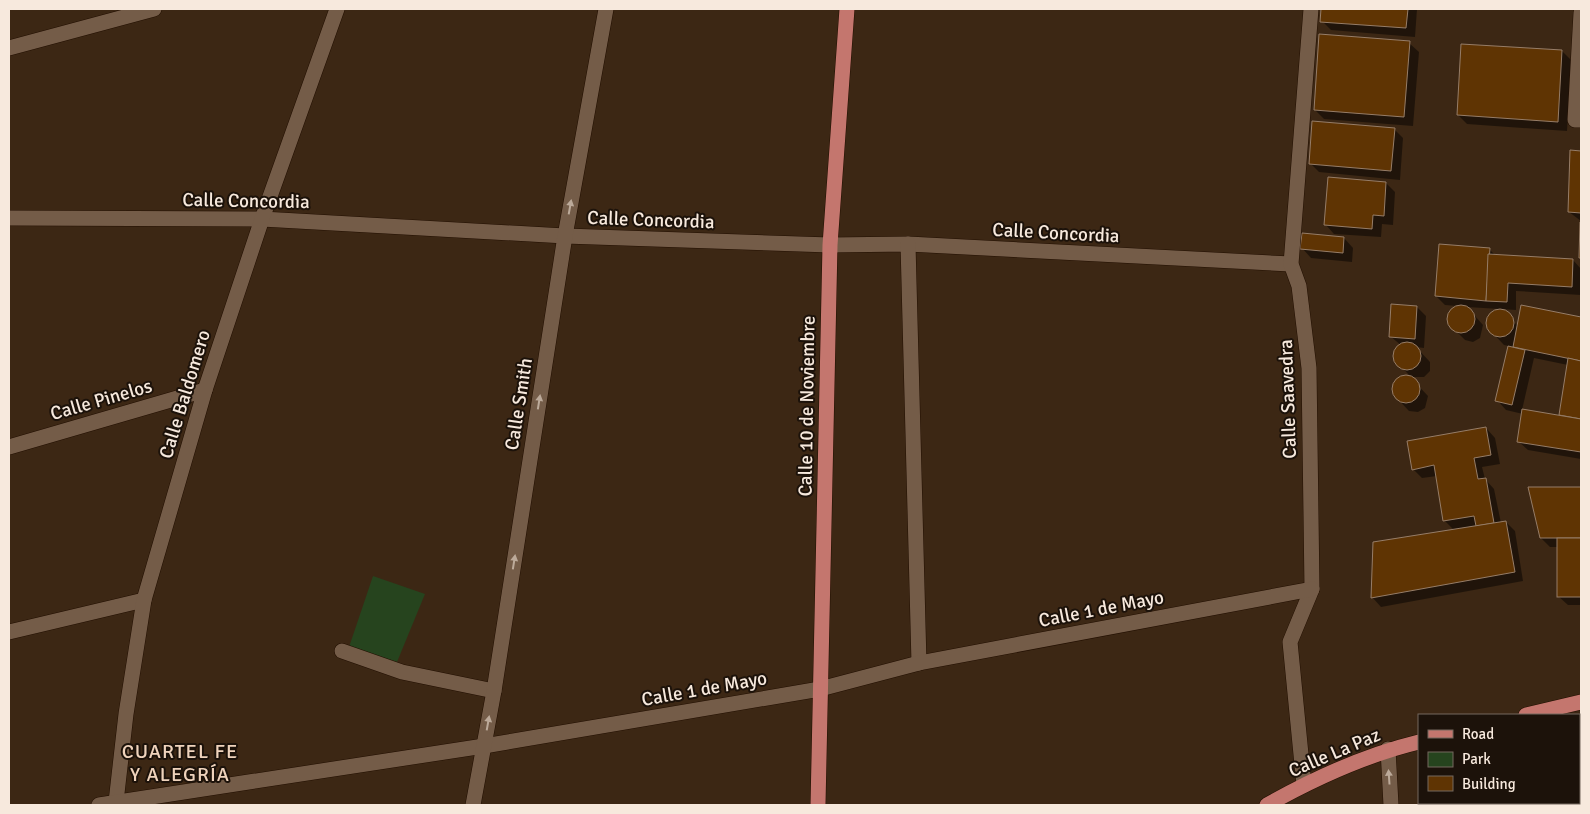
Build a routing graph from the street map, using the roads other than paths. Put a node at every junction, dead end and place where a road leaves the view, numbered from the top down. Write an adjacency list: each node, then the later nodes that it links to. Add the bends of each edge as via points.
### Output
1 (154, 9): 7 (street)
2 (337, 9): 10 (street, Calle Baldomero)
3 (606, 9): 11 (street, Calle Smith, one-way to 3)
4 (847, 9): 13 (main road, Calle 10 de Noviembre)
5 (1311, 9): 14 (street, Calle Saavedra)
6 (1581, 13): 8 (street)
7 (9, 48)
8 (1578, 120)
9 (9, 218): 10 (street, Calle Concordia)
10 (262, 219): 11 (street, Calle Concordia); 15 (street, Calle Baldomero)
11 (565, 236): 13 (street, Calle Concordia); 23 (street, Calle Smith, one-way to 11)
12 (908, 244): 13 (street, Calle Concordia); 14 (street, Calle Concordia); 21 (street)
13 (830, 245): 22 (main road, Calle 10 de Noviembre)
14 (1291, 264): 17 (street, Calle Saavedra, via 1299,286 1309,368)
15 (204, 390): 16 (street, Calle Pinelos); 18 (street, Calle Baldomero)
16 (9, 446)
17 (1312, 589): 21 (street, Calle 1 de Mayo); 29 (street, Calle Saavedra, via 1290,642)
18 (144, 600): 19 (street); 30 (street, Calle Baldomero)
19 (9, 632)
20 (342, 651): 23 (street, via 402,672)
21 (919, 663): 22 (street, Calle 1 de Mayo)
22 (820, 689): 27 (street, Calle 1 de Mayo); 33 (main road, Calle 10 de Noviembre)
23 (494, 691): 27 (street, Calle Smith, one-way to 23)
24 (1576, 707): 25 (main road)
25 (1532, 714)
26 (1418, 742): 28 (main road, Calle La Paz)
27 (484, 746): 30 (street, Calle 1 de Mayo); 32 (street, Calle Smith)
28 (1388, 749): 29 (main road, Calle La Paz); 35 (street, one-way to 28)
29 (1304, 784): 34 (main road, Calle La Paz)
30 (116, 802): 31 (street, Calle 1 de Mayo)
31 (99, 805)
32 (473, 805)
33 (818, 805)
34 (1267, 805)
35 (1391, 805)

